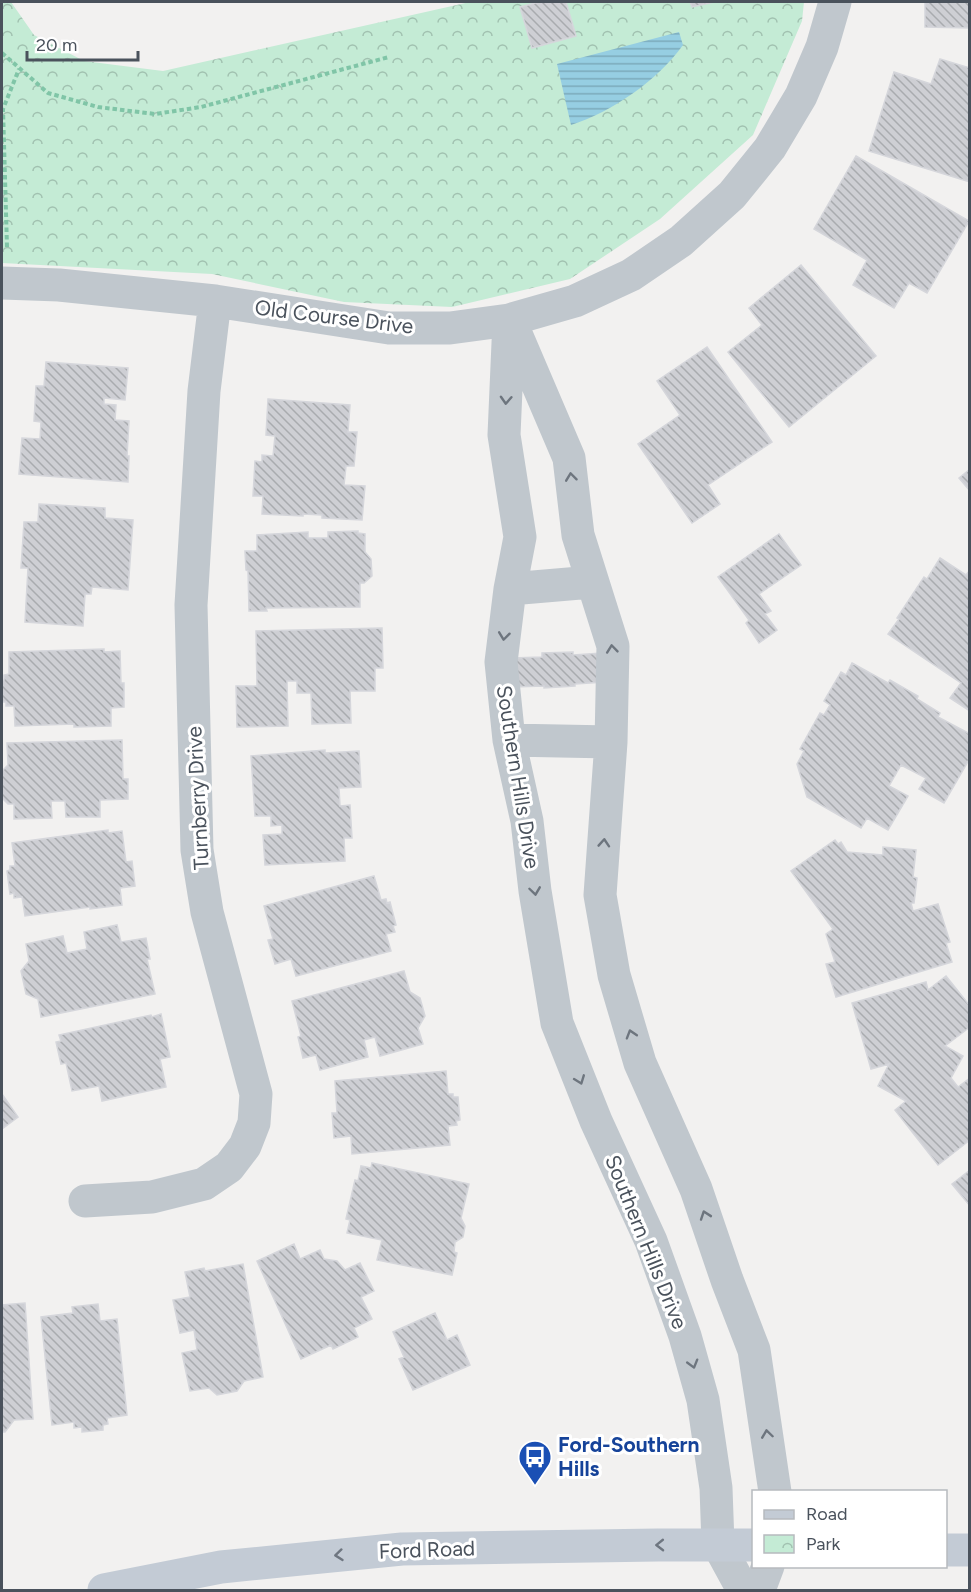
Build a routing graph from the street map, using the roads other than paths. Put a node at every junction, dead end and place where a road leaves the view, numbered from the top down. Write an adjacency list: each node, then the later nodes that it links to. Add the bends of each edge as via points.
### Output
1 (835, 2): 4 (street, Old Course Drive, via 822,47 801,96 770,148 732,195 681,241 631,274 575,301)
2 (4, 283): 3 (street, Old Course Drive)
3 (215, 301): 4 (street, Old Course Drive, via 389,328 450,328); 9 (street, Turnberry Drive, via 204,391 191,605 197,850 207,912 256,1094 254,1123 245,1146 229,1167 204,1184 152,1197)
4 (510, 320): 5 (street, one-way to 4, via 578,535 569,458); 6 (street, Southern Hills Drive, one-way to 6, via 504,435 520,537)
5 (592, 582): 6 (street); 8 (street, one-way to 5, via 613,646)
6 (510, 589): 7 (street, Southern Hills Drive, one-way to 7, via 501,662)
7 (508, 740): 8 (street); 11 (street, Southern Hills Drive, one-way to 11, via 527,821 557,1023 651,1241 685,1336 703,1400 716,1488)
8 (611, 742): 10 (street, one-way to 8, via 754,1350 696,1189 640,1062 614,975 600,895)
9 (85, 1201)
10 (775, 1490)
11 (718, 1544): 12 (main road, Ford Road); 16 (main road, Ford Road, one-way to 16, via 402,1549 221,1567); 17 (street, Southern Hills Drive)
12 (752, 1545)
13 (947, 1550): 14 (main road)
14 (969, 1550)
15 (767, 1568): 18 (street)
16 (104, 1590)
17 (743, 1590)
18 (759, 1590)

